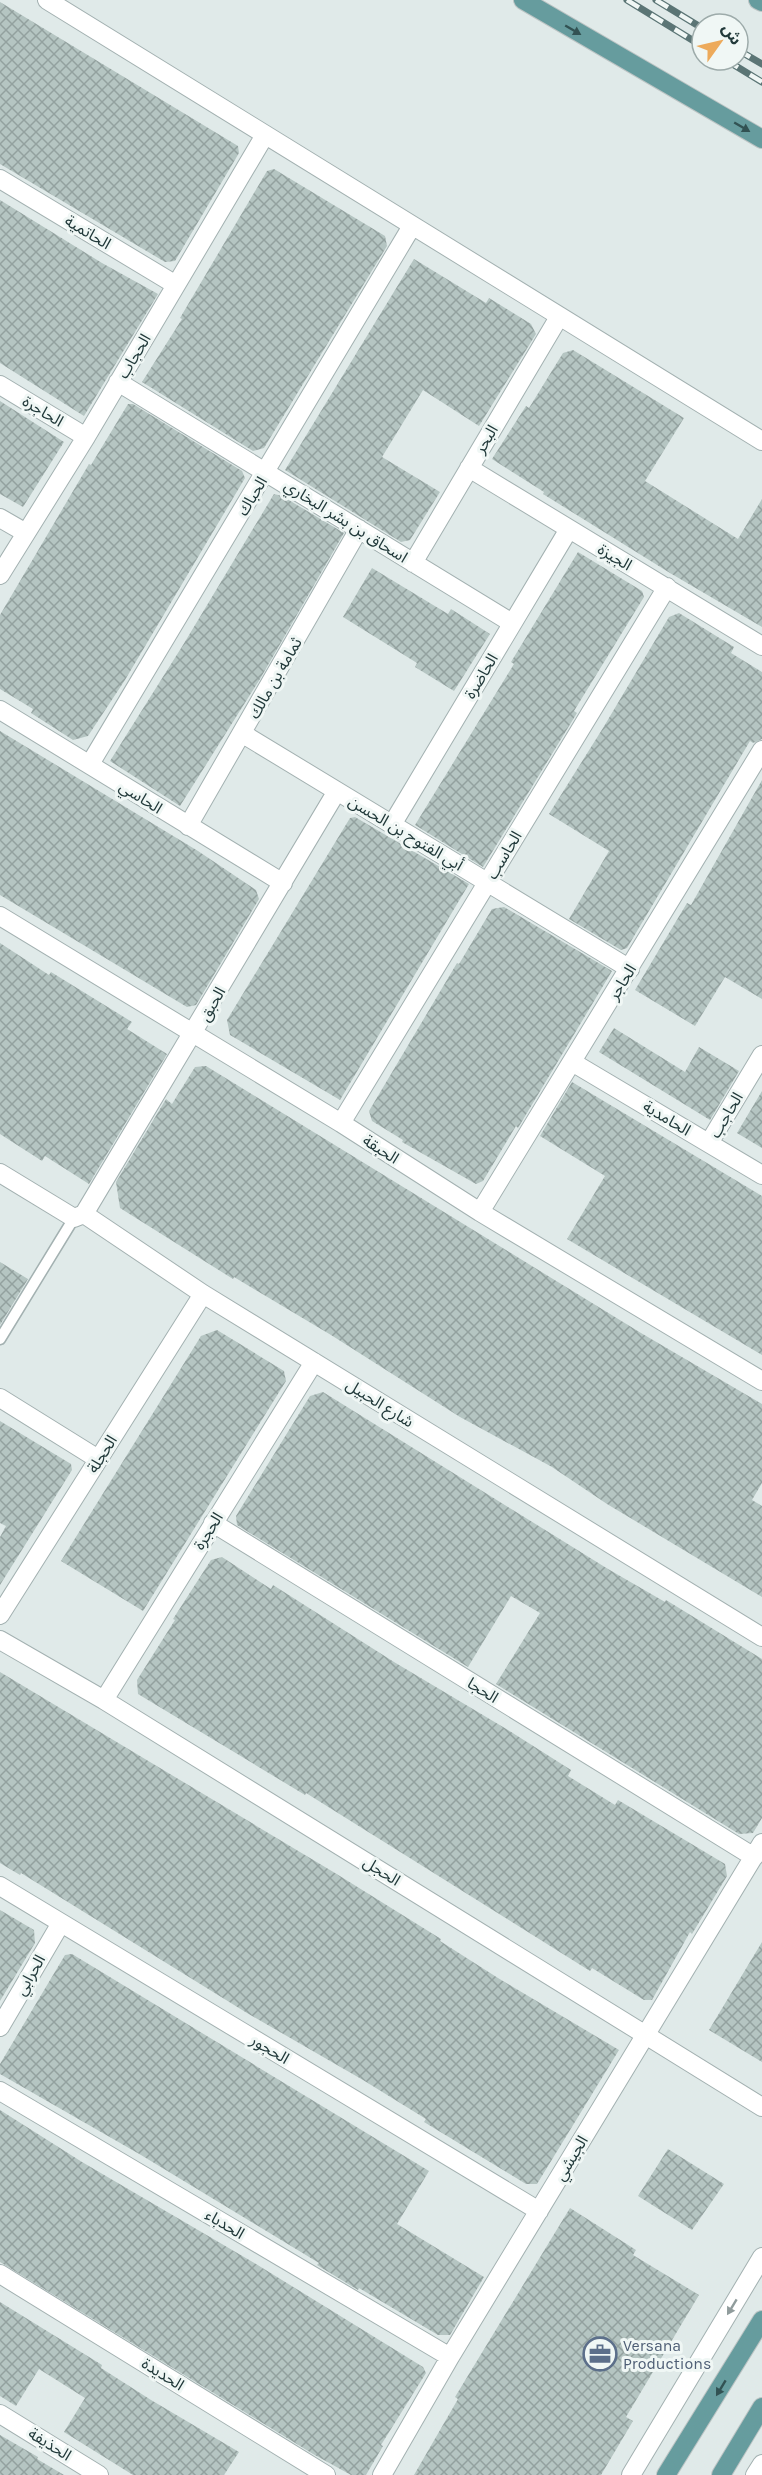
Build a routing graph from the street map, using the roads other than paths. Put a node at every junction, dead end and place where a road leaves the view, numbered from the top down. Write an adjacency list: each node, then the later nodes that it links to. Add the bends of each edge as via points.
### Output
1 (47, 0): 5 (street)
2 (523, 0): 6 (main road, one-way to 6)
3 (758, 0): 4 (main road)
4 (762, 2)
5 (265, 135): 8 (street); 9 (street, الحجاب)
6 (762, 139)
7 (0, 179): 9 (street, الحاتمية)
8 (412, 226): 10 (street); 16 (street, الحباك)
9 (176, 285): 11 (street, الحجاب)
10 (559, 317): 14 (street); 15 (street, البحر)
11 (118, 382): 13 (street, الحجاب); 16 (street, اسحاق بن بشر البخاري)
12 (0, 385): 13 (street, الحاجرة)
13 (86, 437): 20 (street, الحجاب)
14 (762, 441)
15 (469, 468): 19 (street, الجيزة); 21 (street, البحر)
16 (266, 472): 18 (street, اسحاق بن بشر البخاري); 29 (street, الحباك)
17 (0, 518): 20 (street)
18 (359, 529): 21 (street, اسحاق بن بشر البخاري); 27 (street, ثمامة بن مالك)
19 (569, 529): 23 (street, الجيزة); 24 (street, الحاضرة)
20 (26, 533): 22 (street, الحجاب)
21 (413, 562): 24 (street, اسحاق بن بشر البخاري)
22 (0, 575)
23 (667, 588): 25 (street, الجيزة); 34 (street, الحاسب)
24 (512, 623): 31 (street, الحاضرة)
25 (762, 646)
26 (0, 710): 29 (street, الحاسي)
27 (243, 734): 30 (street, أبي الفتوح بن الحسن); 32 (street, ثمامة بن مالك)
28 (762, 750): 36 (street, الحاجر)
29 (90, 764): 32 (street, الحاسي)
30 (337, 791): 31 (street, أبي الفتوح بن الحسن); 33 (street, الحبق)
31 (393, 824): 34 (street, أبي الفتوح بن الحسن)
32 (188, 826): 33 (street, الحاسي)
33 (283, 883): 37 (street, الحبق)
34 (487, 883): 36 (street, أبي الفتوح بن الحسن); 40 (street, الحاسب)
35 (0, 916): 37 (street, الحبقة)
36 (630, 969): 39 (street, الحاجر)
37 (194, 1035): 40 (street, الحبقة); 45 (street, الحبق)
38 (762, 1055): 41 (street, الحاجب)
39 (572, 1062): 41 (street, الحامدية); 44 (street, الحاجر)
40 (341, 1123): 44 (street, الحبقة)
41 (709, 1143): 43 (street, الحامدية)
42 (0, 1173): 45 (street, شارع الحبيل)
43 (762, 1175)
44 (480, 1212): 49 (street, الحبقة)
45 (79, 1216): 46 (street, شارع الحبيل); 47 (lane)
46 (203, 1294): 48 (street, شارع الحبيل); 51 (street, الحجلة)
47 (0, 1339)
48 (314, 1362): 52 (street, الحجرة); 54 (street, شارع الحبيل)
49 (762, 1381)
50 (0, 1398): 51 (street)
51 (98, 1459): 53 (street, الحجلة)
52 (213, 1523): 56 (street, الحجرة); 57 (street, الحجا)
53 (0, 1615)
54 (762, 1637)
55 (0, 1640): 56 (street, الحجل)
56 (104, 1700): 61 (street, الحجل)
57 (758, 1850): 61 (street, الجيشي)
58 (0, 1886): 59 (street, الحجور)
59 (61, 1923): 60 (street, الحرابي); 64 (street, الحجور)
60 (0, 2027)
61 (646, 2033): 63 (street, الحجل); 64 (street, الجيشي)
62 (0, 2091): 68 (street, الحدباء)
63 (762, 2107)
64 (539, 2211): 68 (street, الجيشي)
65 (762, 2257): 75 (street, one-way to 75)
66 (0, 2274): 73 (street, الحديدة)
67 (762, 2320): 76 (main road, one-way to 76)
68 (450, 2357): 74 (street, الجيشي)
69 (762, 2408): 77 (main road)
70 (0, 2414): 72 (street, الحذيفة)
71 (762, 2464): 78 (street)
72 (99, 2475)
73 (327, 2475)
74 (382, 2475)
75 (631, 2475)
76 (666, 2475)
77 (721, 2475)
78 (755, 2475)

